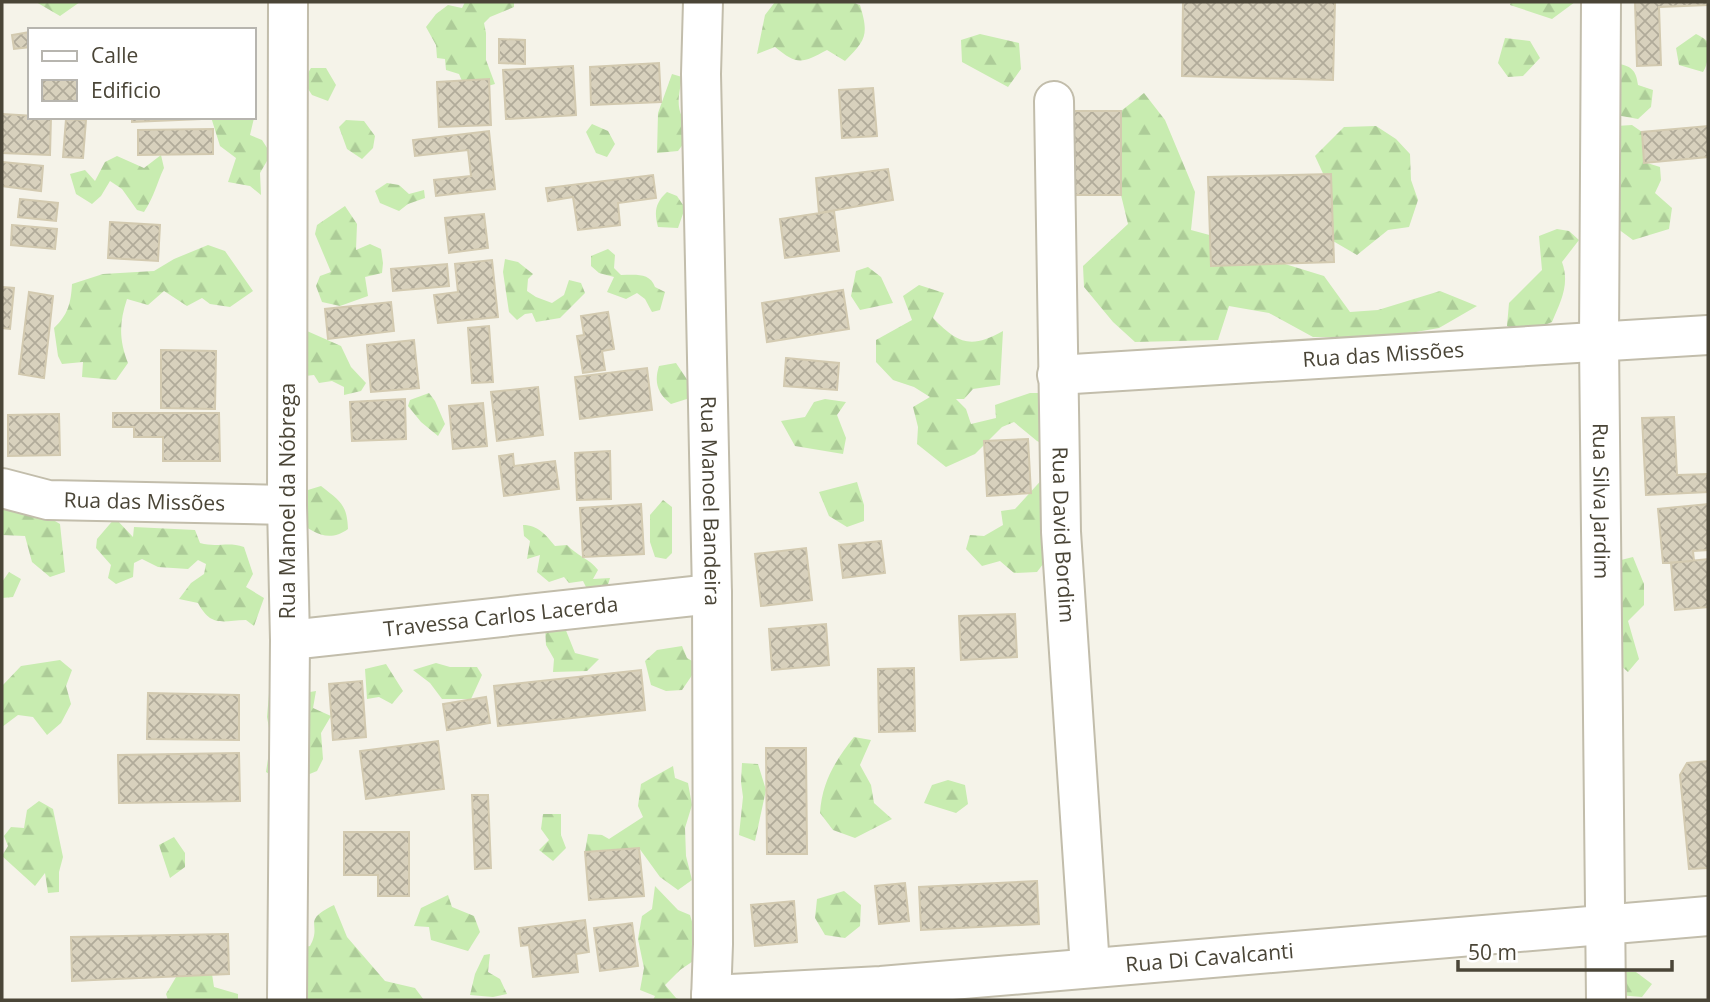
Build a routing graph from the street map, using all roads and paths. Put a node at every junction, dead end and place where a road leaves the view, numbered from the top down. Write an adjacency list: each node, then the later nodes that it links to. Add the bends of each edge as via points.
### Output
1 (288, 2): 9 (street, Rua Manoel da Nóbrega)
2 (703, 2): 10 (street, Rua Manoel Bandeira)
3 (1601, 2): 6 (street, Rua Silva Jardim)
4 (1054, 101): 7 (street, Rua David Bordim)
5 (1708, 335): 6 (street, Rua das Missões)
6 (1600, 342): 7 (street, Rua das Missões); 13 (street, Rua Silva Jardim)
7 (1057, 375): 14 (street, Rua David Bordim, via 1061,532)
8 (2, 488): 9 (street, Rua das Missões, via 47,500)
9 (287, 505): 11 (street, Rua Manoel da Nóbrega)
10 (712, 594): 11 (street, Travessa Carlos Lacerda); 15 (street, Rua Manoel Bandeira)
11 (290, 640): 16 (street, Rua Manoel da Nóbrega)
12 (1708, 916): 13 (street, Rua Di Cavalcanti)
13 (1606, 925): 14 (street, Rua Di Cavalcanti); 17 (street, Rua Silva Jardim)
14 (1090, 967): 15 (street, Rua Di Cavalcanti)
15 (711, 998)
16 (287, 1000)
17 (1606, 1000)

